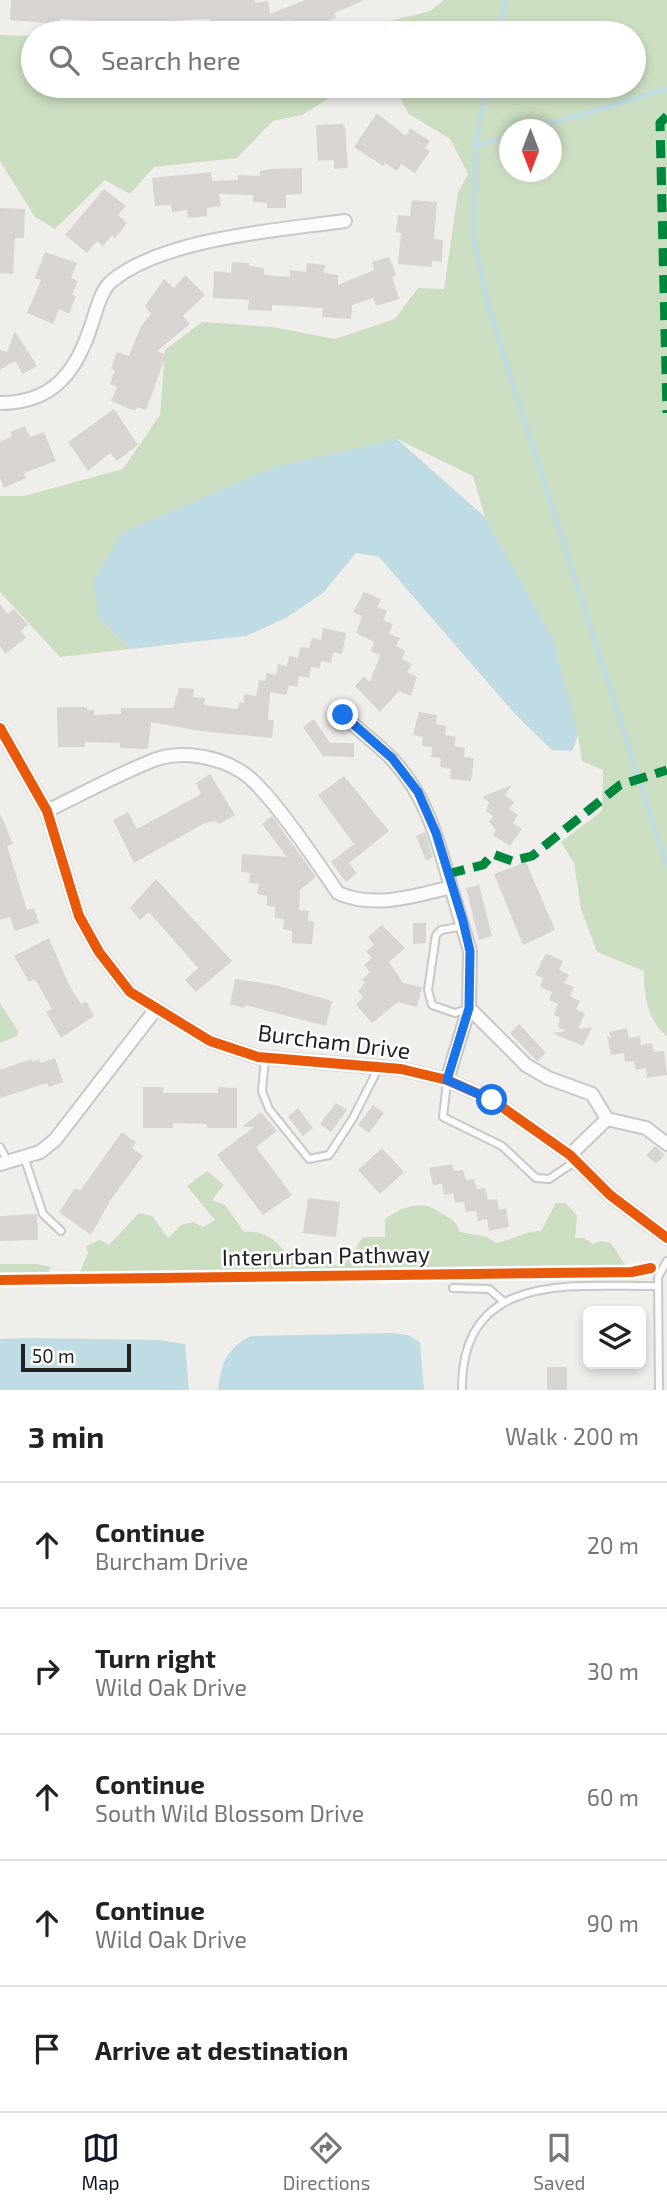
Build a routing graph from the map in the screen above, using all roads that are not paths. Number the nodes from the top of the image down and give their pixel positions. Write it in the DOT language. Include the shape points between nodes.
graph roads {
  1 [pos="345,221"];
  2 [pos="0,403"];
  3 [pos="343,715"];
  4 [pos="0,729"];
  5 [pos="47,811"];
  6 [pos="451,887"];
  7 [pos="464,926"];
  8 [pos="469,1008"];
  9 [pos="156,1009"];
  10 [pos="265,1058"];
  11 [pos="379,1067"];
  12 [pos="447,1080"];
  13 [pos="607,1119"];
  14 [pos="667,1144"];
  15 [pos="0,1147"];
  16 [pos="23,1157"];
  17 [pos="573,1158"];
  18 [pos="4,1163"];
  19 [pos="61,1231"];
  20 [pos="667,1238"];
  21 [pos="667,1261"];
  22 [pos="658,1286"];
  23 [pos="453,1288"];
  24 [pos="504,1302"];
  25 [pos="462,1390"];
  26 [pos="659,1390"];
  1 -- 2 [label="street" via="254,233 174,251 136,266 111,281 87,340 57,386 39,397"];
  3 -- 6 [label="street" via="392,758 418,792 436,833"];
  4 -- 5 [label="street, Burcham Drive"];
  5 -- 6 [label="street" via="156,759 189,755 219,761 244,773 338,893 354,900 380,901"];
  5 -- 9 [label="street, Burcham Drive" via="79,916 130,992"];
  6 -- 7 [label="street"];
  7 -- 8 [label="street" via="470,951"];
  7 -- 8 [label="lane" via="436,935 428,990 432,1005 455,1013"];
  8 -- 12 [label="street"];
  8 -- 13 [label="street" via="526,1065 592,1094"];
  9 -- 10 [label="street, Burcham Drive" via="210,1041"];
  9 -- 16 [label="street" via="55,1140 40,1152"];
  10 -- 11 [label="street, Burcham Drive"];
  10 -- 11 [label="lane" via="262,1091 269,1110 309,1159 330,1155"];
  11 -- 12 [label="street, Burcham Drive"];
  12 -- 17 [label="street, Burcham Drive" via="492,1100"];
  12 -- 17 [label="lane" via="443,1117 502,1146 536,1178 549,1180"];
  13 -- 14 [label="street" via="646,1128"];
  13 -- 17 [label="street"];
  15 -- 18 [label="lane"];
  16 -- 18 [label="street"];
  16 -- 19 [label="lane" via="43,1214"];
  17 -- 20 [label="street, Burcham Drive" via="610,1195"];
  21 -- 22 [label="lane"];
  22 -- 24 [label="lane" via="547,1287"];
  22 -- 26 [label="lane"];
  23 -- 24 [label="lane" via="489,1289"];
  24 -- 25 [label="lane" via="480,1322 466,1355"];
}
